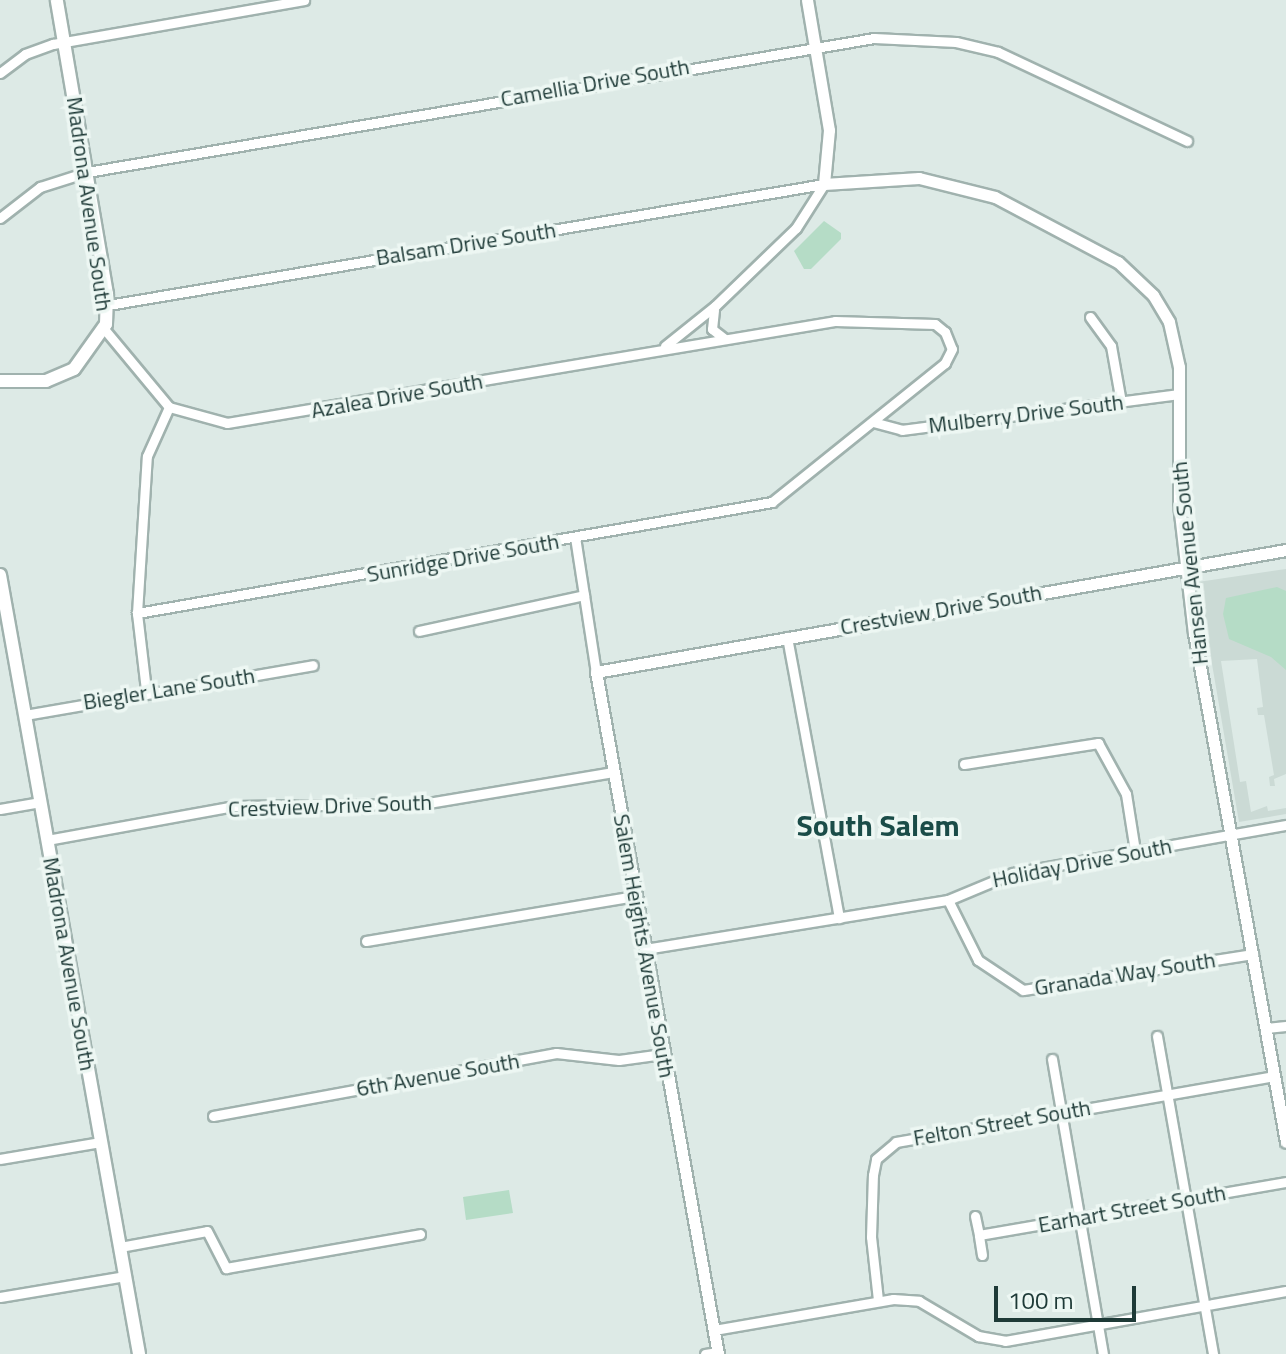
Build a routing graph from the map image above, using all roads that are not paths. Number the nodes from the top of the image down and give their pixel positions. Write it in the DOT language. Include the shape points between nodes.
graph roads {
  1 [pos="57,0"];
  2 [pos="304,0"];
  3 [pos="807,0"];
  4 [pos="64,41"];
  5 [pos="815,45"];
  6 [pos="0,73"];
  7 [pos="1187,141"];
  8 [pos="87,172"];
  9 [pos="824,184"];
  10 [pos="0,218"];
  11 [pos="108,305"];
  12 [pos="715,306"];
  13 [pos="1090,317"];
  14 [pos="105,330"];
  15 [pos="726,339"];
  16 [pos="664,347"];
  17 [pos="952,349"];
  18 [pos="0,381"];
  19 [pos="1179,394"];
  20 [pos="1121,402"];
  21 [pos="169,407"];
  22 [pos="873,422"];
  23 [pos="575,537"];
  24 [pos="1286,550"];
  25 [pos="1187,567"];
  26 [pos="0,575"];
  27 [pos="584,595"];
  28 [pos="137,613"];
  29 [pos="419,631"];
  30 [pos="787,637"];
  31 [pos="313,665"];
  32 [pos="596,672"];
  33 [pos="146,690"];
  34 [pos="25,715"];
  35 [pos="964,764"];
  36 [pos="613,772"];
  37 [pos="40,802"];
  38 [pos="0,809"];
  39 [pos="1286,825"];
  40 [pos="1231,834"];
  41 [pos="47,840"];
  42 [pos="1135,851"];
  43 [pos="636,896"];
  44 [pos="948,900"];
  45 [pos="839,918"];
  46 [pos="366,941"];
  47 [pos="645,949"];
  48 [pos="1253,954"];
  49 [pos="1286,1026"];
  50 [pos="1266,1028"];
  51 [pos="1157,1036"];
  52 [pos="663,1054"];
  53 [pos="1052,1059"];
  54 [pos="1274,1076"];
  55 [pos="1167,1094"];
  56 [pos="1061,1113"];
  57 [pos="213,1116"];
  58 [pos="101,1142"];
  59 [pos="1286,1142"];
  60 [pos="0,1159"];
  61 [pos="1286,1182"];
  62 [pos="1186,1200"];
  63 [pos="975,1216"];
  64 [pos="1081,1218"];
  65 [pos="420,1234"];
  66 [pos="979,1235"];
  67 [pos="120,1247"];
  68 [pos="982,1255"];
  69 [pos="125,1276"];
  70 [pos="1286,1291"];
  71 [pos="0,1297"];
  72 [pos="878,1300"];
  73 [pos="1204,1305"];
  74 [pos="1098,1324"];
  75 [pos="714,1330"];
  76 [pos="718,1353"];
  77 [pos="139,1354"];
  78 [pos="705,1354"];
  79 [pos="1103,1354"];
  80 [pos="1213,1354"];
  1 -- 4 [label="main road, Madrona Avenue South"];
  2 -- 4 [label="street"];
  3 -- 5 [label="street"];
  4 -- 6 [label="street" via="33,49"];
  4 -- 8 [label="main road, Madrona Avenue South"];
  5 -- 7 [label="street, Camellia Drive South" via="911,37 998,52"];
  5 -- 8 [label="street, Camellia Drive South"];
  5 -- 9 [label="street" via="829,130"];
  8 -- 10 [label="street, Camellia Drive South" via="51,181"];
  8 -- 11 [label="main road, Madrona Avenue South"];
  9 -- 11 [label="street, Balsam Drive South"];
  9 -- 12 [label="street" via="796,228"];
  9 -- 19 [label="street, Hansen Avenue South" via="887,177 955,185 995,197 1118,262 1153,295 1169,322"];
  11 -- 14 [label="main road, Madrona Avenue South"];
  12 -- 15 [label="street" via="712,329"];
  12 -- 16 [label="street"];
  13 -- 20 [label="street" via="1111,346"];
  14 -- 18 [label="main road, Madrona Avenue South" via="83,362 68,372 46,381"];
  14 -- 21 [label="street"];
  15 -- 16 [label="street, Azalea Drive South"];
  15 -- 17 [label="street, Azalea Drive South" via="877,319 935,324"];
  16 -- 21 [label="street, Azalea Drive South" via="248,422 212,422"];
  17 -- 22 [label="street, Sunridge Drive South" via="945,363"];
  19 -- 20 [label="street, Mulberry Drive South"];
  19 -- 25 [label="street, Hansen Avenue South" via="1179,504"];
  20 -- 22 [label="street, Mulberry Drive South" via="902,430"];
  21 -- 28 [label="street" via="147,456"];
  22 -- 23 [label="street, Sunridge Drive South" via="764,504"];
  23 -- 27 [label="street, Salem Heights Avenue South"];
  23 -- 28 [label="street, Sunridge Drive South"];
  24 -- 25 [label="street, Crestview Drive South"];
  25 -- 30 [label="street, Crestview Drive South"];
  25 -- 40 [label="street, Hansen Avenue South"];
  26 -- 34 [label="main road, Madrona Avenue South"];
  27 -- 29 [label="street"];
  27 -- 32 [label="street, Salem Heights Avenue South"];
  28 -- 33 [label="street"];
  30 -- 32 [label="street, Crestview Drive South"];
  30 -- 45 [label="street"];
  31 -- 33 [label="street, Biegler Lane South"];
  32 -- 36 [label="street, Salem Heights Avenue South"];
  33 -- 34 [label="street, Biegler Lane South"];
  34 -- 37 [label="main road, Madrona Avenue South"];
  35 -- 42 [label="street" via="1098,743 1126,794"];
  36 -- 41 [label="street, Crestview Drive South" via="422,804 235,806"];
  36 -- 43 [label="street, Salem Heights Avenue South"];
  37 -- 38 [label="street"];
  37 -- 41 [label="main road, Madrona Avenue South"];
  39 -- 40 [label="street, Holiday Drive South"];
  40 -- 42 [label="street, Holiday Drive South"];
  40 -- 48 [label="street, Hansen Avenue South"];
  41 -- 58 [label="main road, Madrona Avenue South"];
  42 -- 44 [label="street, Holiday Drive South" via="1013,873"];
  43 -- 46 [label="street"];
  43 -- 47 [label="street, Salem Heights Avenue South"];
  44 -- 45 [label="street, Holiday Drive South"];
  44 -- 48 [label="street, Granada Way South" via="978,960 1023,990"];
  45 -- 47 [label="street, Holiday Drive South"];
  47 -- 52 [label="street, Salem Heights Avenue South"];
  48 -- 50 [label="street, Hansen Avenue South"];
  49 -- 50 [label="street"];
  50 -- 54 [label="street, Hansen Avenue South"];
  51 -- 55 [label="street"];
  52 -- 57 [label="street, 6th Avenue South" via="619,1060 556,1053"];
  52 -- 75 [label="street, Salem Heights Avenue South"];
  53 -- 56 [label="street"];
  54 -- 55 [label="street, Felton Street South"];
  54 -- 59 [label="street, Hansen Avenue South"];
  55 -- 56 [label="street, Felton Street South"];
  55 -- 62 [label="street"];
  56 -- 64 [label="street"];
  56 -- 72 [label="street, Felton Street South" via="896,1142 885,1149 876,1159 871,1196"];
  58 -- 60 [label="street"];
  58 -- 67 [label="main road, Madrona Avenue South"];
  61 -- 62 [label="street, Earhart Street South"];
  62 -- 64 [label="street, Earhart Street South"];
  62 -- 73 [label="street"];
  63 -- 66 [label="street"];
  64 -- 66 [label="street, Earhart Street South"];
  64 -- 74 [label="street"];
  65 -- 67 [label="street" via="226,1268 207,1231"];
  66 -- 68 [label="street"];
  67 -- 69 [label="main road, Madrona Avenue South"];
  69 -- 71 [label="street"];
  69 -- 77 [label="main road, Madrona Avenue South"];
  70 -- 73 [label="street"];
  72 -- 74 [label="street" via="919,1301 995,1341"];
  72 -- 75 [label="street"];
  73 -- 74 [label="street"];
  73 -- 80 [label="street"];
  74 -- 79 [label="street"];
  75 -- 76 [label="street, Salem Heights Avenue South"];
  76 -- 78 [label="street"];
}
